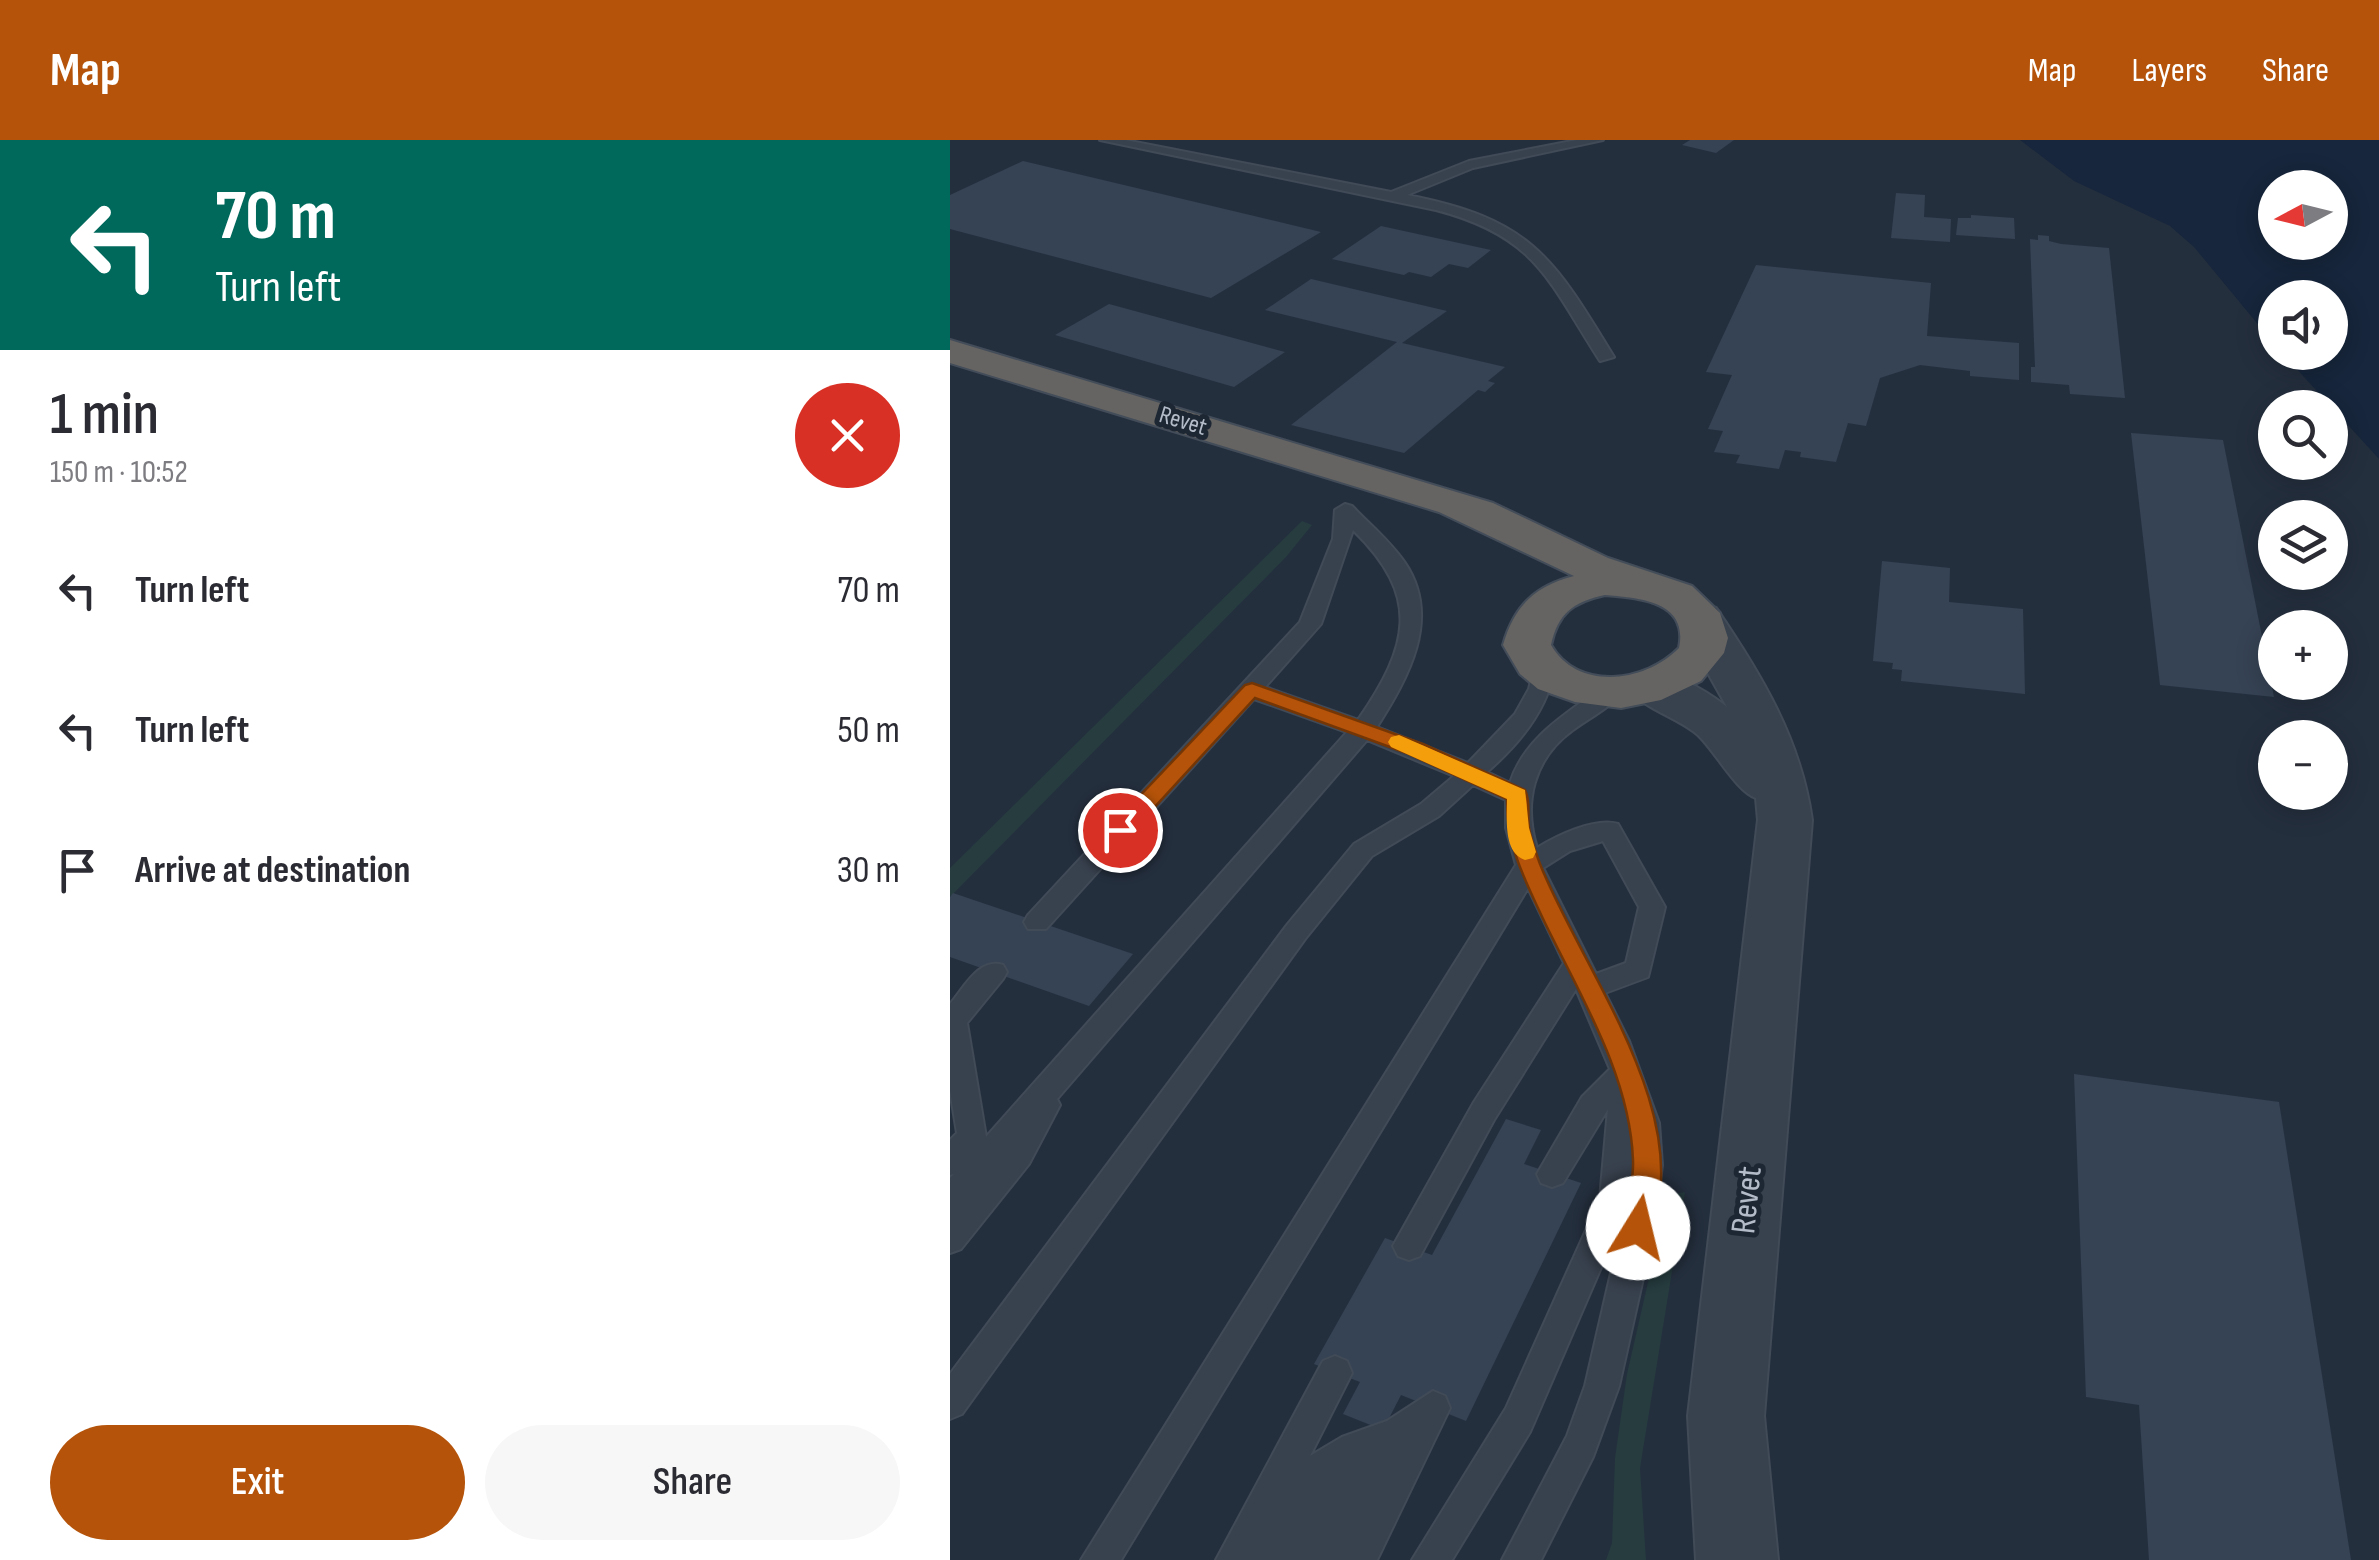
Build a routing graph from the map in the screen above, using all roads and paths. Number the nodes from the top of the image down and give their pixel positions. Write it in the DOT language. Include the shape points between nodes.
graph roads {
  1 [pos="1106,140"];
  2 [pos="1596,140"];
  3 [pos="1391,197"];
  4 [pos="950,352"];
  5 [pos="1606,357"];
  6 [pos="1297,455"];
  7 [pos="1414,493"];
  8 [pos="1344,510"];
  9 [pos="1640,584"];
  10 [pos="1700,618"];
  11 [pos="1532,619"];
  12 [pos="1543,669"];
  13 [pos="1631,689"];
  14 [pos="1252,690"];
  15 [pos="1364,728"];
  16 [pos="1472,776"];
  17 [pos="1518,796"];
  18 [pos="1784,841"];
  19 [pos="1529,866"];
  20 [pos="1036,922"];
  21 [pos="993,972"];
  22 [pos="1584,975"];
  23 [pos="950,1024"];
  24 [pos="1066,1066"];
  25 [pos="1626,1072"];
  26 [pos="950,1102"];
  27 [pos="972,1136"];
  28 [pos="950,1162"];
  29 [pos="1552,1174"];
  30 [pos="950,1200"];
  31 [pos="950,1239"];
  32 [pos="1409,1246"];
  33 [pos="1336,1373"];
  34 [pos="950,1402"];
  35 [pos="1396,1436"];
  36 [pos="1354,1449"];
  37 [pos="1100,1560"];
  38 [pos="1234,1560"];
  39 [pos="1272,1560"];
  40 [pos="1298,1560"];
  41 [pos="1332,1560"];
  42 [pos="1357,1560"];
  43 [pos="1431,1560"];
  44 [pos="1521,1560"];
  45 [pos="1738,1560"];
  1 -- 3 [label="lane"];
  2 -- 3 [label="lane" via="1469,165"];
  3 -- 5 [label="lane" via="1468,216 1520,238"];
  4 -- 6 [label="highway, Revet"];
  6 -- 7 [label="highway, Revet"];
  6 -- 8 [label="highway" via="1333,488"];
  7 -- 9 [label="highway, Revet" via="1496,518 1580,564"];
  7 -- 11 [label="highway, Revet" via="1495,544 1519,572"];
  8 -- 14 [label="lane" via="1344,539 1310,624"];
  8 -- 15 [label="lane" via="1401,572 1411,612 1399,676"];
  9 -- 10 [label="highway" via="1666,590"];
  9 -- 11 [label="highway" via="1576,588"];
  10 -- 13 [label="highway" via="1705,638 1699,656 1678,676"];
  10 -- 18 [label="street, Revet" via="1771,739 1782,780"];
  11 -- 12 [label="highway" via="1528,645"];
  12 -- 13 [label="highway" via="1561,681"];
  12 -- 16 [label="lane" via="1524,718"];
  13 -- 17 [label="lane" via="1559,729 1527,766"];
  13 -- 18 [label="street, Revet" via="1675,695 1714,718 1771,792"];
  14 -- 15 [label="lane"];
  14 -- 20 [label="lane"];
  15 -- 16 [label="lane"];
  15 -- 24 [label="lane"];
  16 -- 17 [label="lane"];
  16 -- 34 [label="lane" via="1352,863"];
  17 -- 19 [label="lane"];
  18 -- 45 [label="street, Revet" via="1726,1416"];
  19 -- 22 [label="lane"];
  19 -- 22 [label="lane" via="1562,845 1609,830 1652,907 1638,970"];
  19 -- 37 [label="lane"];
  21 -- 23 [label="lane"];
  22 -- 25 [label="lane"];
  22 -- 32 [label="lane" via="1484,1111"];
  23 -- 26 [label="lane"];
  23 -- 27 [label="lane"];
  24 -- 27 [label="lane"];
  24 -- 30 [label="lane"];
  24 -- 31 [label="lane" via="1018,1155"];
  25 -- 29 [label="lane" via="1592,1106"];
  25 -- 43 [label="lane" via="1615,1200 1518,1420"];
  25 -- 44 [label="lane" via="1644,1122 1648,1165 1638,1228 1602,1386"];
  27 -- 28 [label="lane"];
  33 -- 38 [label="lane"];
  35 -- 36 [label="lane"];
  35 -- 41 [label="lane"];
  35 -- 42 [label="lane" via="1433,1408"];
  36 -- 39 [label="lane" via="1321,1469"];
  36 -- 40 [label="lane"];
}
